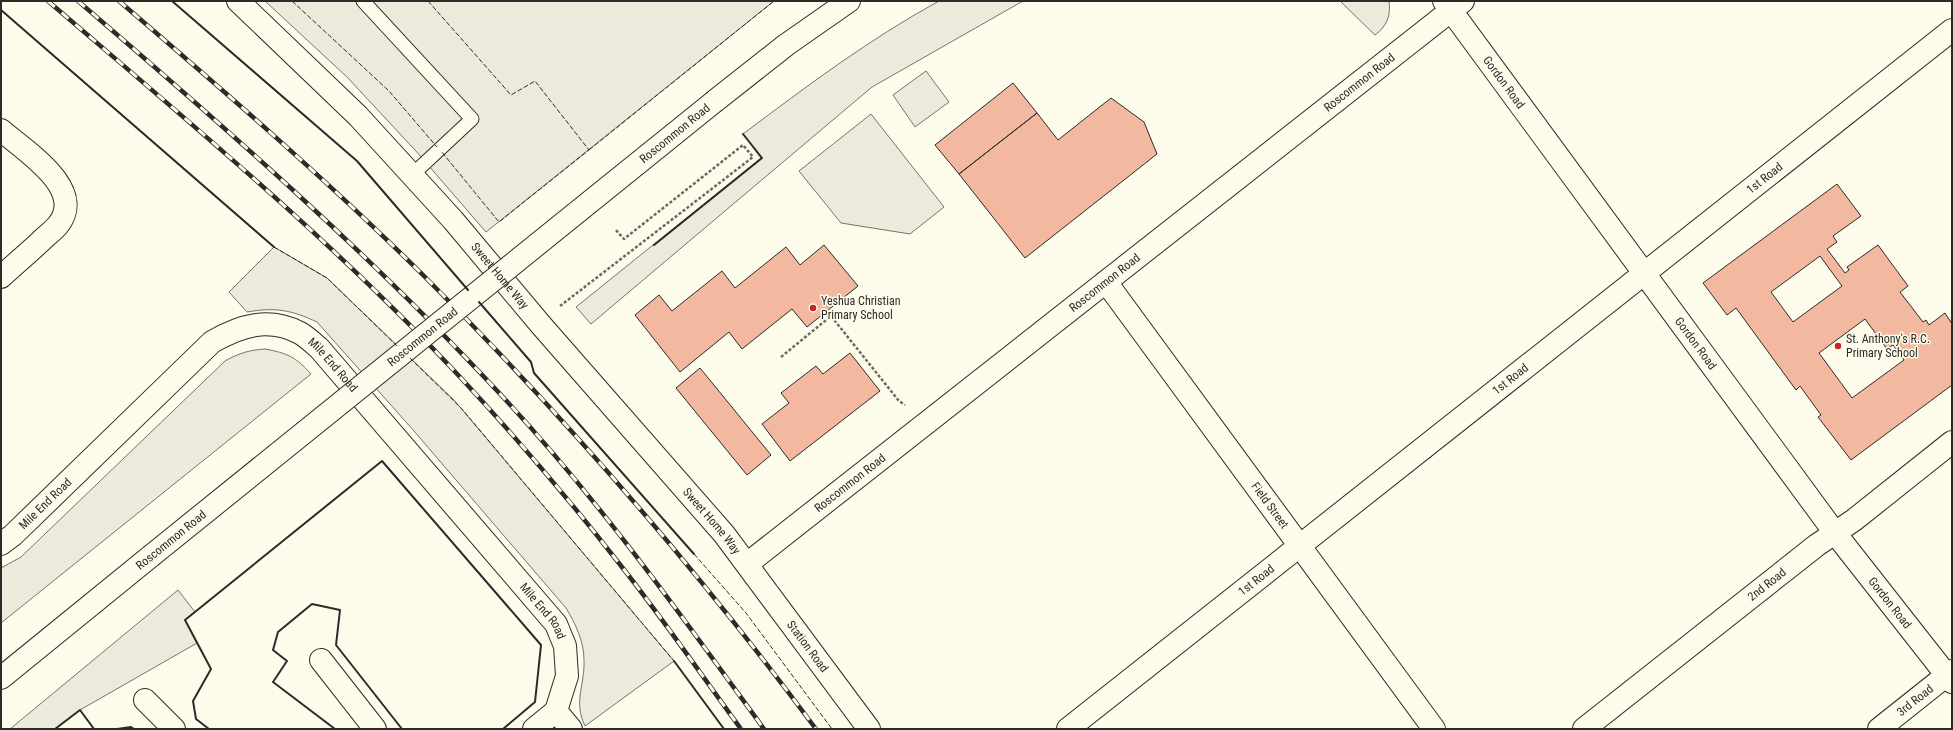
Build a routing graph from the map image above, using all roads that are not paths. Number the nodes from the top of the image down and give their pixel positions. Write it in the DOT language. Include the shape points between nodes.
graph roads {
  1 [pos="238,1"];
  2 [pos="363,1"];
  3 [pos="849,1"];
  4 [pos="1452,4"];
  5 [pos="1952,30"];
  6 [pos="1,130"];
  7 [pos="412,175"];
  8 [pos="1644,273"];
  9 [pos="1,277"];
  10 [pos="1106,282"];
  11 [pos="1952,442"];
  12 [pos="1835,533"];
  13 [pos="1,544"];
  14 [pos="1300,546"];
  15 [pos="747,564"];
  16 [pos="321,660"];
  17 [pos="1950,676"];
  18 [pos="1,678"];
  19 [pos="145,700"];
  20 [pos="556,711"];
  21 [pos="174,729"];
  22 [pos="375,729"];
  23 [pos="534,729"];
  24 [pos="571,729"];
  25 [pos="869,729"];
  26 [pos="1068,729"];
  27 [pos="1434,729"];
  28 [pos="1584,729"];
  29 [pos="1879,729"];
  1 -- 7 [label="street, Sweet Home Way" via="358,116"];
  2 -- 7 [label="lane" via="472,119"];
  3 -- 18 [label="street, Roscommon Road, bridge" via="786,45 715,101"];
  4 -- 8 [label="street, Gordon Road"];
  4 -- 10 [label="street, Roscommon Road"];
  5 -- 8 [label="street, 1st Road"];
  6 -- 9 [label="street" via="54,176 66,200 65,213 58,225"];
  7 -- 15 [label="street, Sweet Home Way" via="684,487"];
  8 -- 12 [label="street, Gordon Road"];
  8 -- 14 [label="street, 1st Road"];
  10 -- 14 [label="street, Field Street"];
  10 -- 15 [label="street, Roscommon Road"];
  11 -- 12 [label="street, 2nd Road"];
  12 -- 17 [label="street, Gordon Road"];
  12 -- 28 [label="street, 2nd Road"];
  13 -- 20 [label="street, Mile End Road" via="212,342 232,330 250,326 280,326 300,333 320,348 556,624 564,646 567,676"];
  14 -- 26 [label="street, 1st Road"];
  14 -- 27 [label="street, Field Street"];
  15 -- 25 [label="street, Station Road"];
  16 -- 22 [label="street"];
  17 -- 29 [label="street, 3rd Road"];
  19 -- 21 [label="street"];
  20 -- 23 [label="street"];
  20 -- 24 [label="street"];
}
